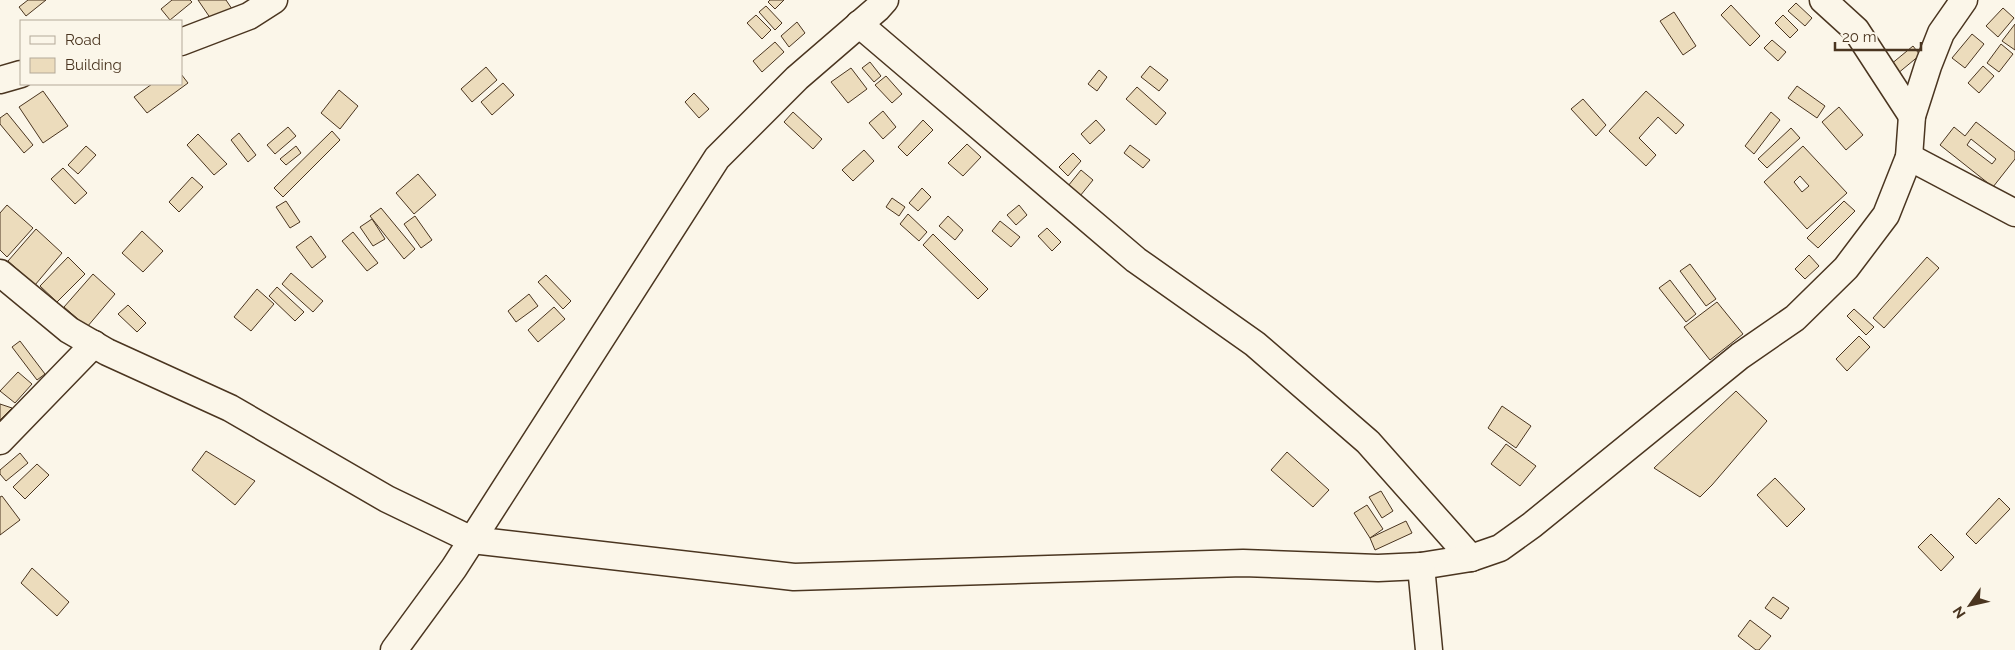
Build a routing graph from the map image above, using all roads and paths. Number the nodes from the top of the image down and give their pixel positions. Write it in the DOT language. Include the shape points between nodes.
graph roads {
  1 [pos="274,0"];
  2 [pos="885,0"];
  3 [pos="1823,0"];
  4 [pos="1964,0"];
  5 [pos="859,24"];
  6 [pos="182,42"];
  7 [pos="20,74"];
  8 [pos="0,80"];
  9 [pos="1912,116"];
  10 [pos="1910,157"];
  11 [pos="2015,213"];
  12 [pos="0,273"];
  13 [pos="94,344"];
  14 [pos="0,440"];
  15 [pos="472,540"];
  16 [pos="1471,558"];
  17 [pos="1421,566"];
  18 [pos="394,650"];
  19 [pos="1429,650"];
  1 -- 6 [label="street" via="250,16"];
  2 -- 5 [label="street"];
  3 -- 9 [label="street" via="1856,30"];
  4 -- 9 [label="street" via="1941,33"];
  5 -- 15 [label="street" via="797,78 717,158"];
  5 -- 16 [label="street" via="1136,260 1255,344 1360,435"];
  7 -- 8 [label="street"];
  9 -- 10 [label="street"];
  10 -- 11 [label="street"];
  10 -- 16 [label="street" via="1886,215 1846,268 1795,318 1740,356 1532,525 1500,548"];
  12 -- 13 [label="street" via="69,330"];
  13 -- 14 [label="street"];
  13 -- 15 [label="street" via="230,408 387,499"];
  15 -- 17 [label="street" via="794,577 1243,563 1378,568"];
  15 -- 18 [label="street"];
  16 -- 17 [label="street"];
  17 -- 19 [label="street"];
}
